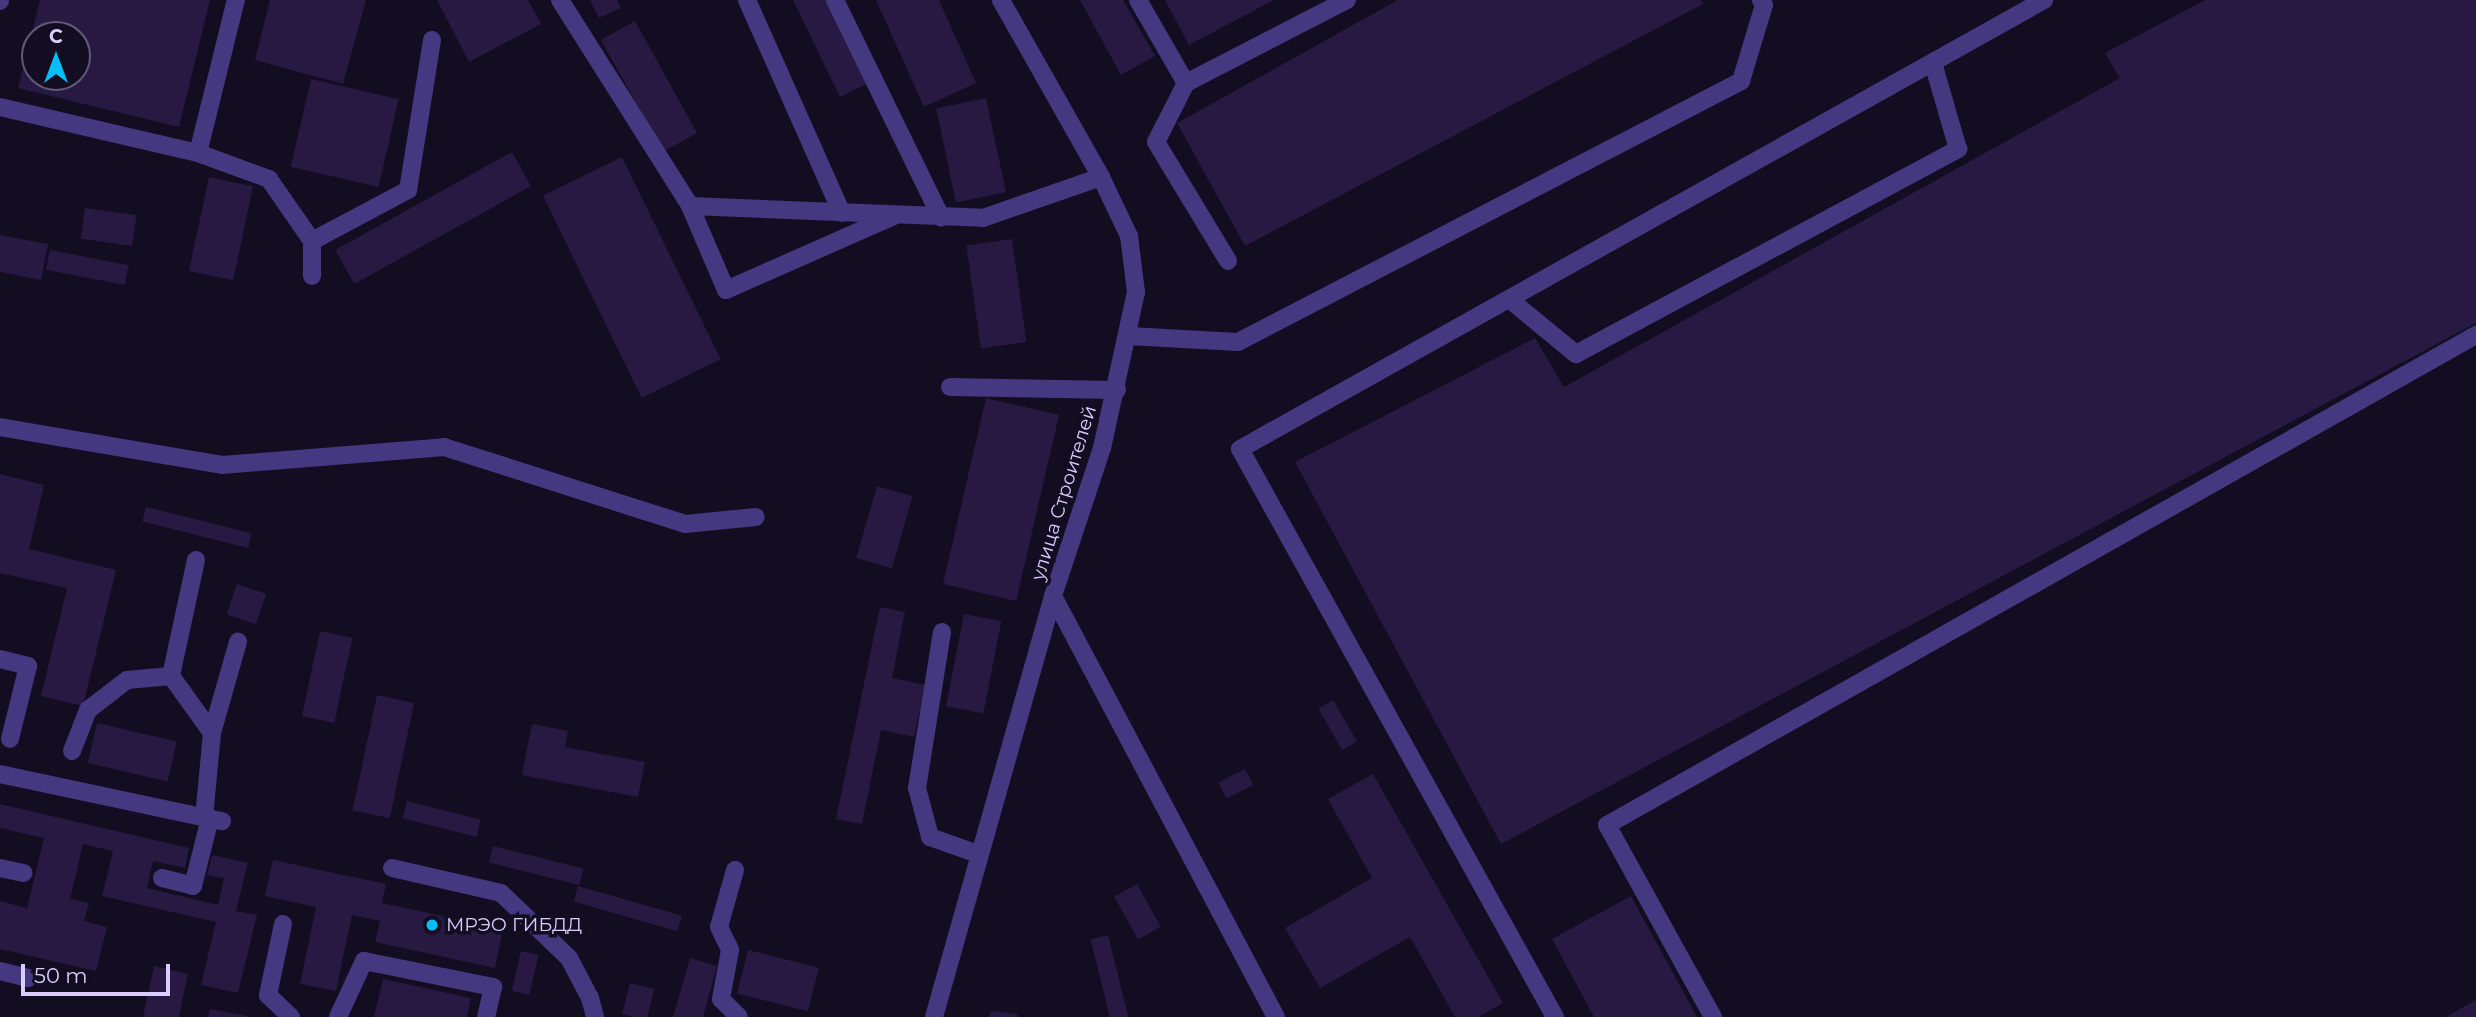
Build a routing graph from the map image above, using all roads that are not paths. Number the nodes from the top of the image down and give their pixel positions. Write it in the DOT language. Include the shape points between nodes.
graph roads {
  1 [pos="236,0"];
  2 [pos="560,0"];
  3 [pos="747,0"];
  4 [pos="835,0"];
  5 [pos="1001,0"];
  6 [pos="1138,0"];
  7 [pos="1347,0"];
  8 [pos="1761,0"];
  9 [pos="2044,0"];
  10 [pos="432,40"];
  11 [pos="1933,62"];
  12 [pos="1186,83"];
  13 [pos="0,107"];
  14 [pos="198,153"];
  15 [pos="1101,177"];
  16 [pos="690,206"];
  17 [pos="842,213"];
  18 [pos="897,215"];
  19 [pos="941,216"];
  20 [pos="312,241"];
  21 [pos="1228,261"];
  22 [pos="312,275"];
  23 [pos="1508,299"];
  24 [pos="1129,335"];
  25 [pos="2476,335"];
  26 [pos="950,387"];
  27 [pos="1117,390"];
  28 [pos="0,427"];
  29 [pos="756,517"];
  30 [pos="196,560"];
  31 [pos="1054,596"];
  32 [pos="942,632"];
  33 [pos="238,642"];
  34 [pos="0,659"];
  35 [pos="171,676"];
  36 [pos="212,733"];
  37 [pos="10,739"];
  38 [pos="72,751"];
  39 [pos="0,775"];
  40 [pos="212,819"];
  41 [pos="978,854"];
  42 [pos="0,868"];
  43 [pos="392,868"];
  44 [pos="735,870"];
  45 [pos="23,873"];
  46 [pos="162,878"];
  47 [pos="283,924"];
  48 [pos="0,971"];
  49 [pos="28,978"];
  50 [pos="291,1017"];
  51 [pos="338,1017"];
  52 [pos="485,1017"];
  53 [pos="595,1017"];
  54 [pos="739,1017"];
  55 [pos="934,1017"];
  56 [pos="1276,1017"];
  57 [pos="1555,1017"];
  58 [pos="1713,1017"];
  1 -- 14 [label="street"];
  2 -- 16 [label="street"];
  3 -- 17 [label="street"];
  4 -- 19 [label="street"];
  5 -- 15 [label="street, улица Строителей"];
  6 -- 12 [label="street"];
  7 -- 12 [label="street"];
  8 -- 24 [label="street" via="1764,5 1741,81 1238,342"];
  9 -- 11 [label="street"];
  10 -- 20 [label="street" via="408,190"];
  11 -- 23 [label="street"];
  11 -- 23 [label="street" via="1958,149 1576,354"];
  12 -- 21 [label="street" via="1156,142"];
  13 -- 14 [label="street"];
  14 -- 20 [label="street" via="270,179"];
  15 -- 19 [label="street" via="983,219"];
  15 -- 24 [label="street, улица Строителей" via="1129,236 1136,292"];
  16 -- 17 [label="street"];
  16 -- 18 [label="street" via="726,290"];
  17 -- 18 [label="street"];
  18 -- 19 [label="street"];
  20 -- 22 [label="street"];
  23 -- 57 [label="street" via="1240,449"];
  24 -- 27 [label="street, улица Строителей"];
  25 -- 58 [label="street" via="1607,825"];
  26 -- 27 [label="street"];
  27 -- 31 [label="street, улица Строителей"];
  28 -- 29 [label="street" via="222,465 443,447 685,524"];
  30 -- 35 [label="street"];
  31 -- 41 [label="street, улица Строителей"];
  31 -- 56 [label="street"];
  32 -- 41 [label="street" via="918,788 930,837"];
  33 -- 36 [label="street"];
  34 -- 37 [label="street" via="28,666"];
  35 -- 36 [label="street"];
  35 -- 38 [label="street" via="127,680 88,710"];
  36 -- 40 [label="street"];
  39 -- 40 [label="street"];
  40 -- 46 [label="street" via="193,886"];
  41 -- 55 [label="street, улица Строителей"];
  42 -- 45 [label="street"];
  43 -- 53 [label="street" via="501,893 569,958"];
  44 -- 54 [label="street" via="719,927 730,950 721,999"];
  47 -- 50 [label="street" via="268,995"];
  48 -- 49 [label="street"];
  51 -- 52 [label="street" via="364,961 492,987"];
}
